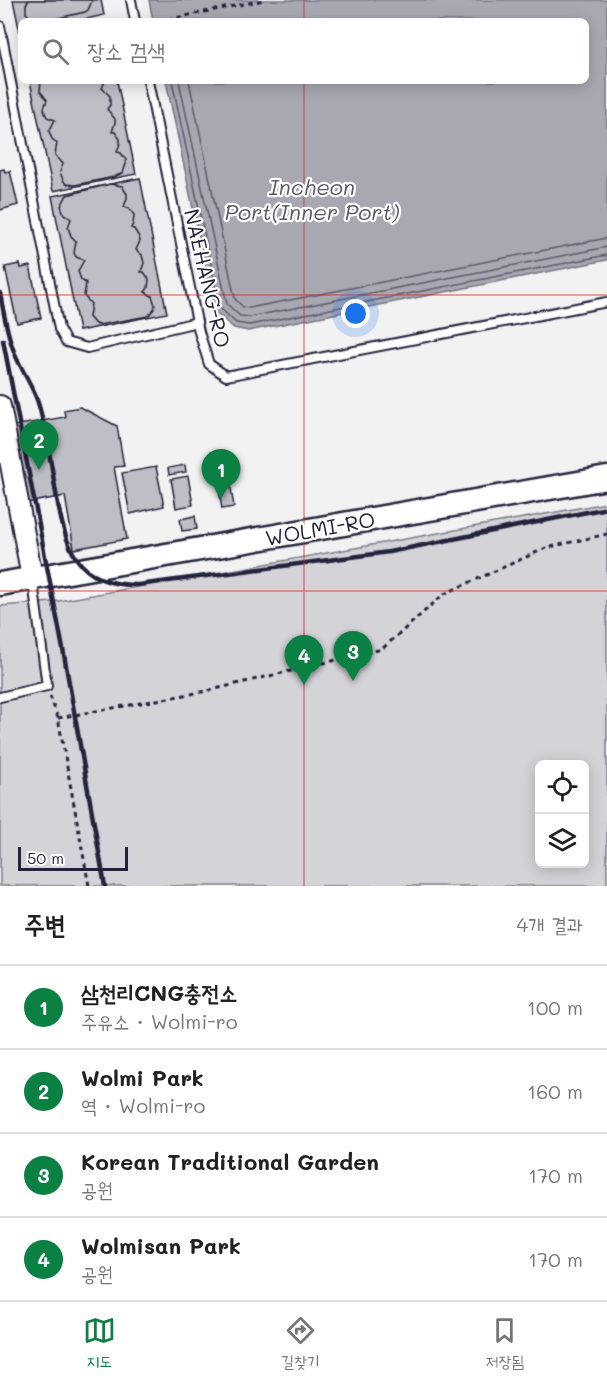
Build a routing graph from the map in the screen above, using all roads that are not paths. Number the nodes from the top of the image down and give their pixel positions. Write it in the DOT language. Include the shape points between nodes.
graph roads {
  1 [pos="131,0"];
  2 [pos="134,18"];
  3 [pos="0,26"];
  4 [pos="149,84"];
  5 [pos="607,302"];
  6 [pos="197,322"];
  7 [pos="0,406"];
  8 [pos="607,478"];
  9 [pos="32,577"];
  10 [pos="0,584"];
  11 [pos="0,697"];
  1 -- 2 [label="lane"];
  3 -- 6 [label="lane" via="59,329 66,342 87,348"];
  4 -- 6 [label="lane, NAEHANG-RO"];
  5 -- 6 [label="lane, NAEHANG-RO" via="226,376 209,364"];
  7 -- 9 [label="street"];
  8 -- 9 [label="main road, WOLMI-RO"];
  9 -- 10 [label="main road, WOLMI-RO"];
  9 -- 11 [label="lane" via="47,686"];
}
